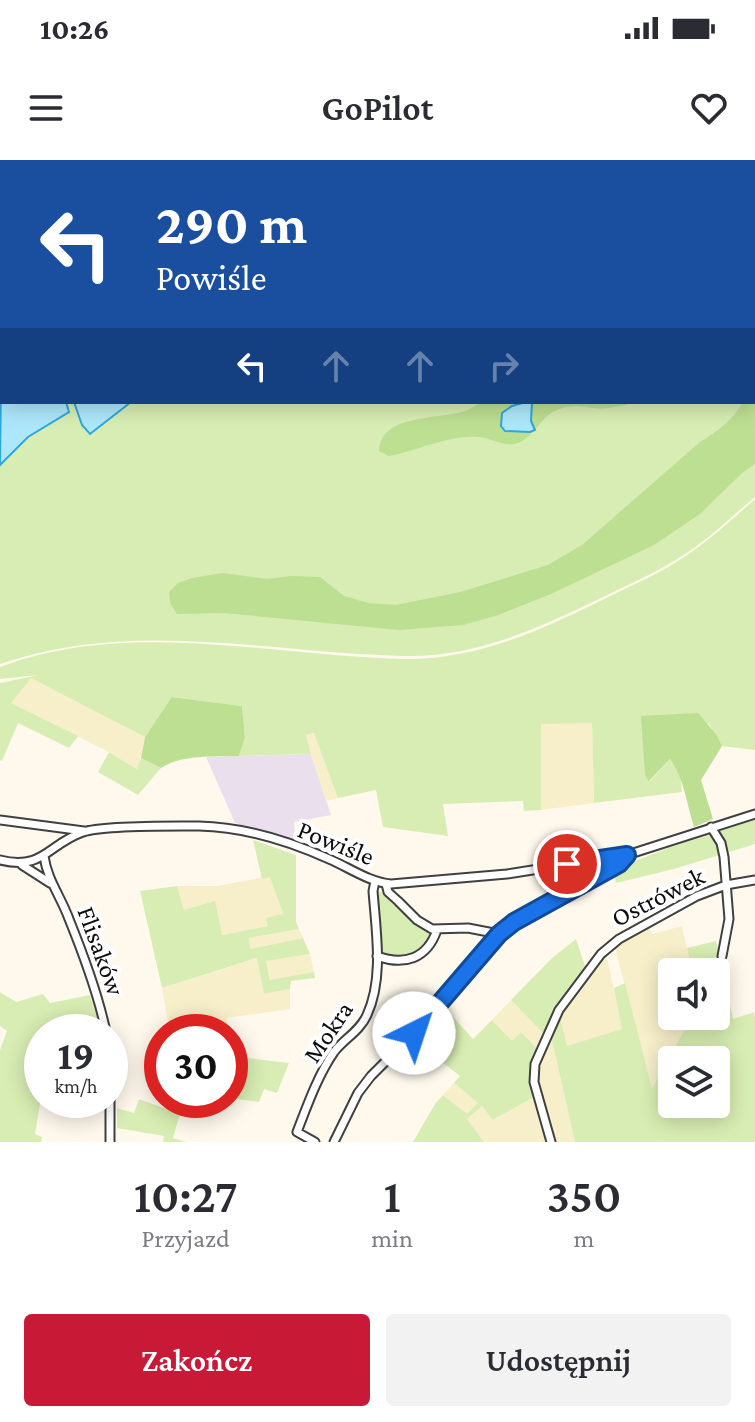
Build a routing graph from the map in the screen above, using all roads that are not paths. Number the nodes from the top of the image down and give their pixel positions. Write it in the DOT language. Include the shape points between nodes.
graph roads {
  1 [pos="755,814"];
  2 [pos="0,820"];
  3 [pos="711,827"];
  4 [pos="84,831"];
  5 [pos="627,855"];
  6 [pos="44,856"];
  7 [pos="0,860"];
  8 [pos="22,865"];
  9 [pos="755,880"];
  10 [pos="375,881"];
  11 [pos="386,884"];
  12 [pos="53,885"];
  13 [pos="726,885"];
  14 [pos="437,930"];
  15 [pos="499,934"];
  16 [pos="377,956"];
  17 [pos="722,956"];
  18 [pos="101,1014"];
  19 [pos="110,1118"];
  20 [pos="297,1132"];
  21 [pos="110,1142"];
  22 [pos="293,1142"];
  23 [pos="315,1142"];
  24 [pos="334,1142"];
  25 [pos="551,1142"];
  1 -- 3 [label="street, Powiśle"];
  2 -- 4 [label="street, Powiśle"];
  3 -- 5 [label="street, Powiśle"];
  3 -- 13 [label="street" via="723,851"];
  4 -- 6 [label="street"];
  4 -- 10 [label="street, Powiśle" via="220,828 311,852"];
  5 -- 11 [label="street, Powiśle" via="480,877"];
  5 -- 15 [label="street, Ostrówek"];
  6 -- 8 [label="street"];
  6 -- 12 [label="street, Flisaków"];
  7 -- 8 [label="street"];
  8 -- 12 [label="street, Flisaków"];
  9 -- 13 [label="street, Ostrówek"];
  10 -- 11 [label="street, Powiśle"];
  10 -- 16 [label="street, Mokra"];
  11 -- 14 [label="street" via="417,920"];
  12 -- 18 [label="street, Flisaków"];
  13 -- 17 [label="street" via="728,931"];
  13 -- 25 [label="street, Ostrówek" via="608,946 559,1010 533,1073"];
  14 -- 15 [label="street"];
  14 -- 16 [label="street" via="416,958"];
  15 -- 24 [label="street, Ostrówek" via="371,1076"];
  16 -- 20 [label="street, Mokra" via="368,1013 332,1055"];
  19 -- 21 [label="street"];
  20 -- 22 [label="street, Mokra"];
  20 -- 23 [label="street"];
}
